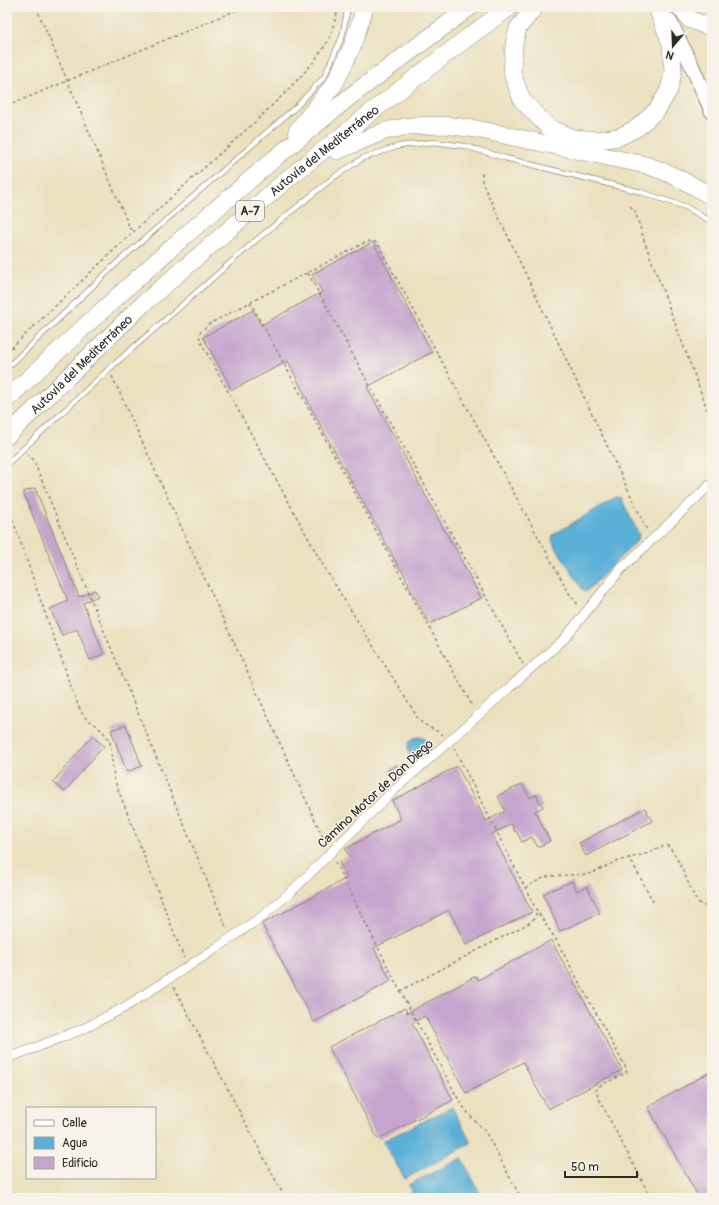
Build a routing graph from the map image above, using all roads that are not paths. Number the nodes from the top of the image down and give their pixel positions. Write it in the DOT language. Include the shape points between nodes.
graph roads {
  1 [pos="348,7"];
  2 [pos="365,7"];
  3 [pos="470,7"];
  4 [pos="510,7"];
  5 [pos="524,7"];
  6 [pos="534,7"];
  7 [pos="657,7"];
  8 [pos="662,7"];
  9 [pos="673,7"];
  10 [pos="680,7"];
  11 [pos="712,28"];
  12 [pos="712,94"];
  13 [pos="712,112"];
  14 [pos="337,152"];
  15 [pos="274,159"];
  16 [pos="712,197"];
  17 [pos="712,222"];
  18 [pos="7,368"];
  19 [pos="76,370"];
  20 [pos="7,399"];
  21 [pos="7,436"];
  22 [pos="7,464"];
  23 [pos="712,483"];
  24 [pos="7,1058"];
  1 -- 18 [label="lane" via="342,37 324,77 297,106 118,262"];
  2 -- 15 [label="highway" via="352,47 335,83"];
  3 -- 15 [label="highway, Autovía del Mediterráneo / A-7" via="352,95"];
  4 -- 19 [label="highway, Autovía del Mediterráneo / A-7" via="285,181 143,304"];
  5 -- 14 [label="highway"];
  6 -- 7 [label="highway" via="518,28 514,44 512,73 522,100 548,127 573,138 598,140 619,137 637,128 657,110 669,90 673,72 671,44"];
  8 -- 13 [label="main road"];
  9 -- 12 [label="main road"];
  10 -- 11 [label="highway" via="689,19"];
  14 -- 16 [label="highway" via="386,131 409,126 445,125 476,129 646,165 690,182"];
  14 -- 19 [label="highway" via="279,197 110,344"];
  15 -- 20 [label="highway, Autovía del Mediterráneo / A-7" via="160,258"];
  17 -- 22 [label="lane" via="686,206 641,192 465,146 433,142 400,146 363,158 334,177 255,241 109,369"];
  19 -- 21 [label="highway, Autovía del Mediterráneo / A-7"];
  23 -- 24 [label="street, Camino Motor de Don Diego" via="621,570 564,639 391,793 293,890 264,915 125,1007 85,1028"];
}
